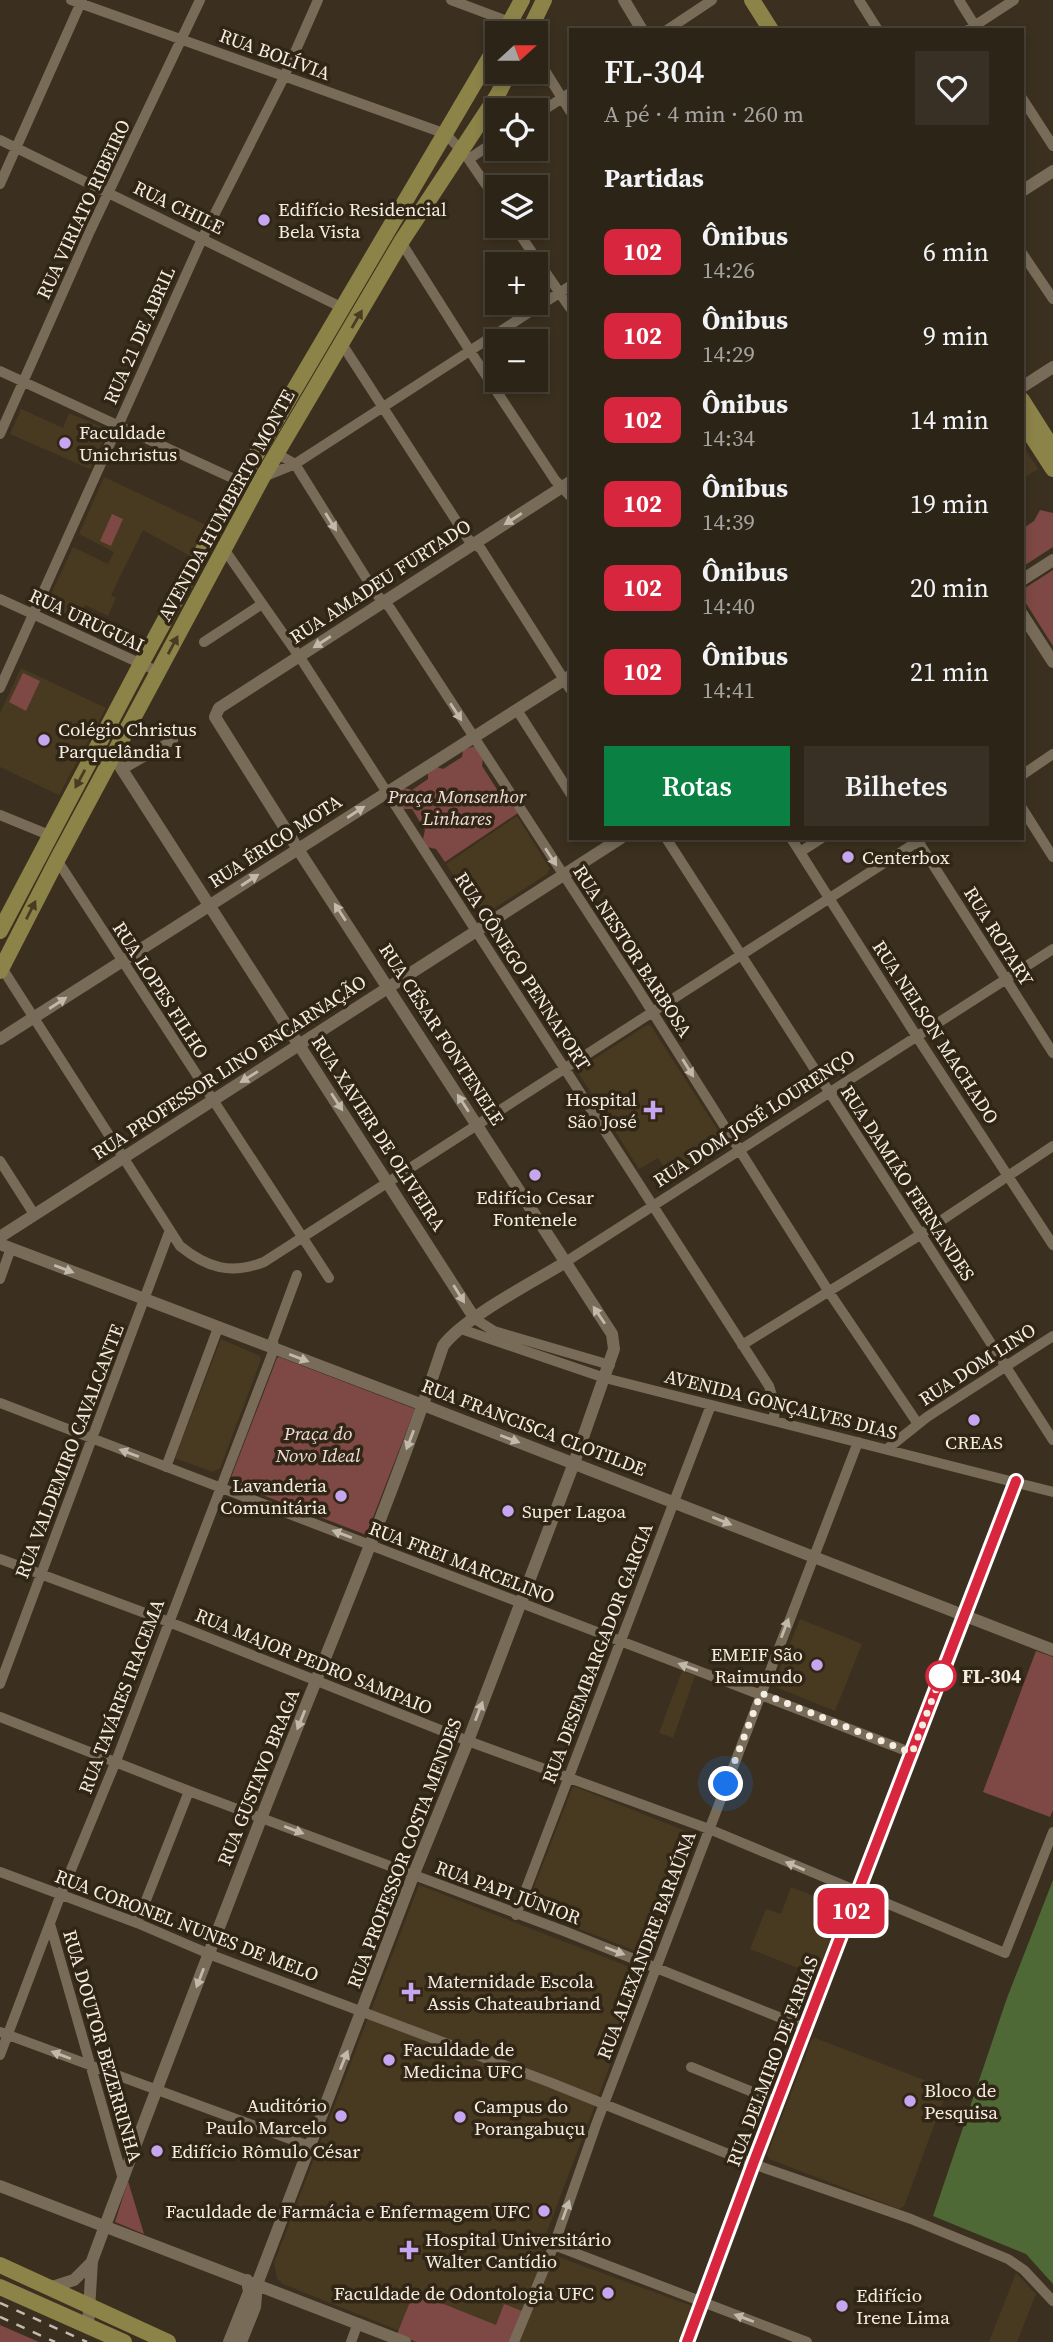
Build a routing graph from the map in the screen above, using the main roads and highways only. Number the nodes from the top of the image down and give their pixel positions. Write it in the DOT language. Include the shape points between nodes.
graph roads {
  1 [pos="522,0"];
  2 [pos="544,0"];
  3 [pos="752,0"];
  4 [pos="764,0"];
  5 [pos="511,21"];
  6 [pos="534,21"];
  7 [pos="770,28"];
  8 [pos="782,28"];
  9 [pos="485,66"];
  10 [pos="503,84"];
  11 [pos="1024,403"];
  12 [pos="1024,424"];
  13 [pos="1053,449"];
  14 [pos="1053,469"];
  15 [pos="0,931"];
  16 [pos="1,970"];
  17 [pos="0,2265"];
  18 [pos="0,2287"];
  19 [pos="124,2342"];
  20 [pos="168,2342"];
  1 -- 5 [label="main road"];
  2 -- 6 [label="main road"];
  3 -- 7 [label="main road"];
  4 -- 8 [label="main road"];
  9 -- 15 [label="main road, AVENIDA HUMBERTO MONTE, one-way" via="240,482"];
  16 -- 10 [label="main road, AVENIDA HUMBERTO MONTE, one-way" via="57,860 118,763 159,672 276,453 401,242 465,155"];
  11 -- 13 [label="main road"];
  12 -- 14 [label="main road"];
  17 -- 20 [label="main road"];
  18 -- 19 [label="main road"];
}
